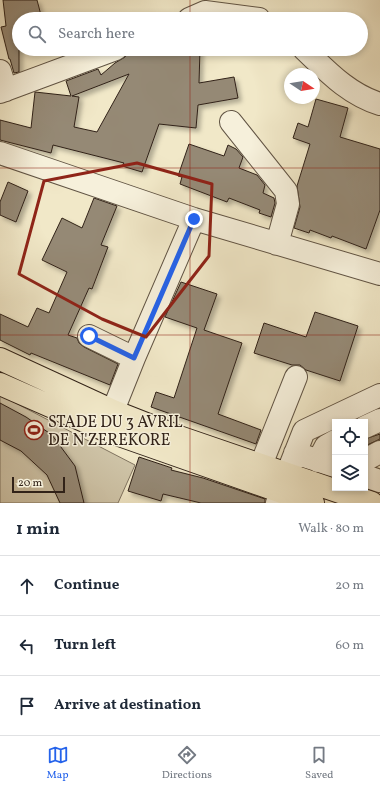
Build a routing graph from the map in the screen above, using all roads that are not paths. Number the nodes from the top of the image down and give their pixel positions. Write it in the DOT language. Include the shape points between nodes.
graph roads {
  1 [pos="200,10"];
  2 [pos="213,12"];
  3 [pos="93,56"];
  4 [pos="311,56"];
  5 [pos="2,84"];
  6 [pos="380,104"];
  7 [pos="231,122"];
  8 [pos="0,153"];
  9 [pos="194,219"];
  10 [pos="277,244"];
  11 [pos="380,273"];
  12 [pos="89,336"];
  13 [pos="134,358"];
  14 [pos="0,359"];
  15 [pos="296,376"];
  16 [pos="0,384"];
  17 [pos="380,394"];
  18 [pos="380,420"];
  19 [pos="109,421"];
  20 [pos="368,426"];
  21 [pos="332,443"];
  22 [pos="380,452"];
  23 [pos="295,453"];
  24 [pos="368,458"];
  25 [pos="327,464"];
  26 [pos="261,465"];
  27 [pos="368,477"];
  28 [pos="380,480"];
  29 [pos="282,490"];
  30 [pos="313,503"];
  31 [pos="372,503"];
  1 -- 2 [label="street"];
  3 -- 5 [label="street"];
  4 -- 6 [label="street" via="339,83"];
  7 -- 10 [label="street" via="286,191 288,204"];
  8 -- 9 [label="street"];
  9 -- 10 [label="street"];
  9 -- 13 [label="street"];
  10 -- 11 [label="street"];
  12 -- 13 [label="street"];
  13 -- 19 [label="street"];
  14 -- 19 [label="highway"];
  15 -- 26 [label="street"];
  16 -- 19 [label="highway"];
  17 -- 23 [label="street" via="304,431"];
  18 -- 20 [label="street"];
  19 -- 26 [label="highway" via="178,437"];
  19 -- 29 [label="highway"];
  21 -- 25 [label="street" via="326,446"];
  22 -- 24 [label="street"];
  23 -- 25 [label="street"];
  23 -- 29 [label="street"];
  26 -- 29 [label="highway"];
  27 -- 28 [label="street"];
  29 -- 30 [label="highway"];
  29 -- 31 [label="highway"];
}
